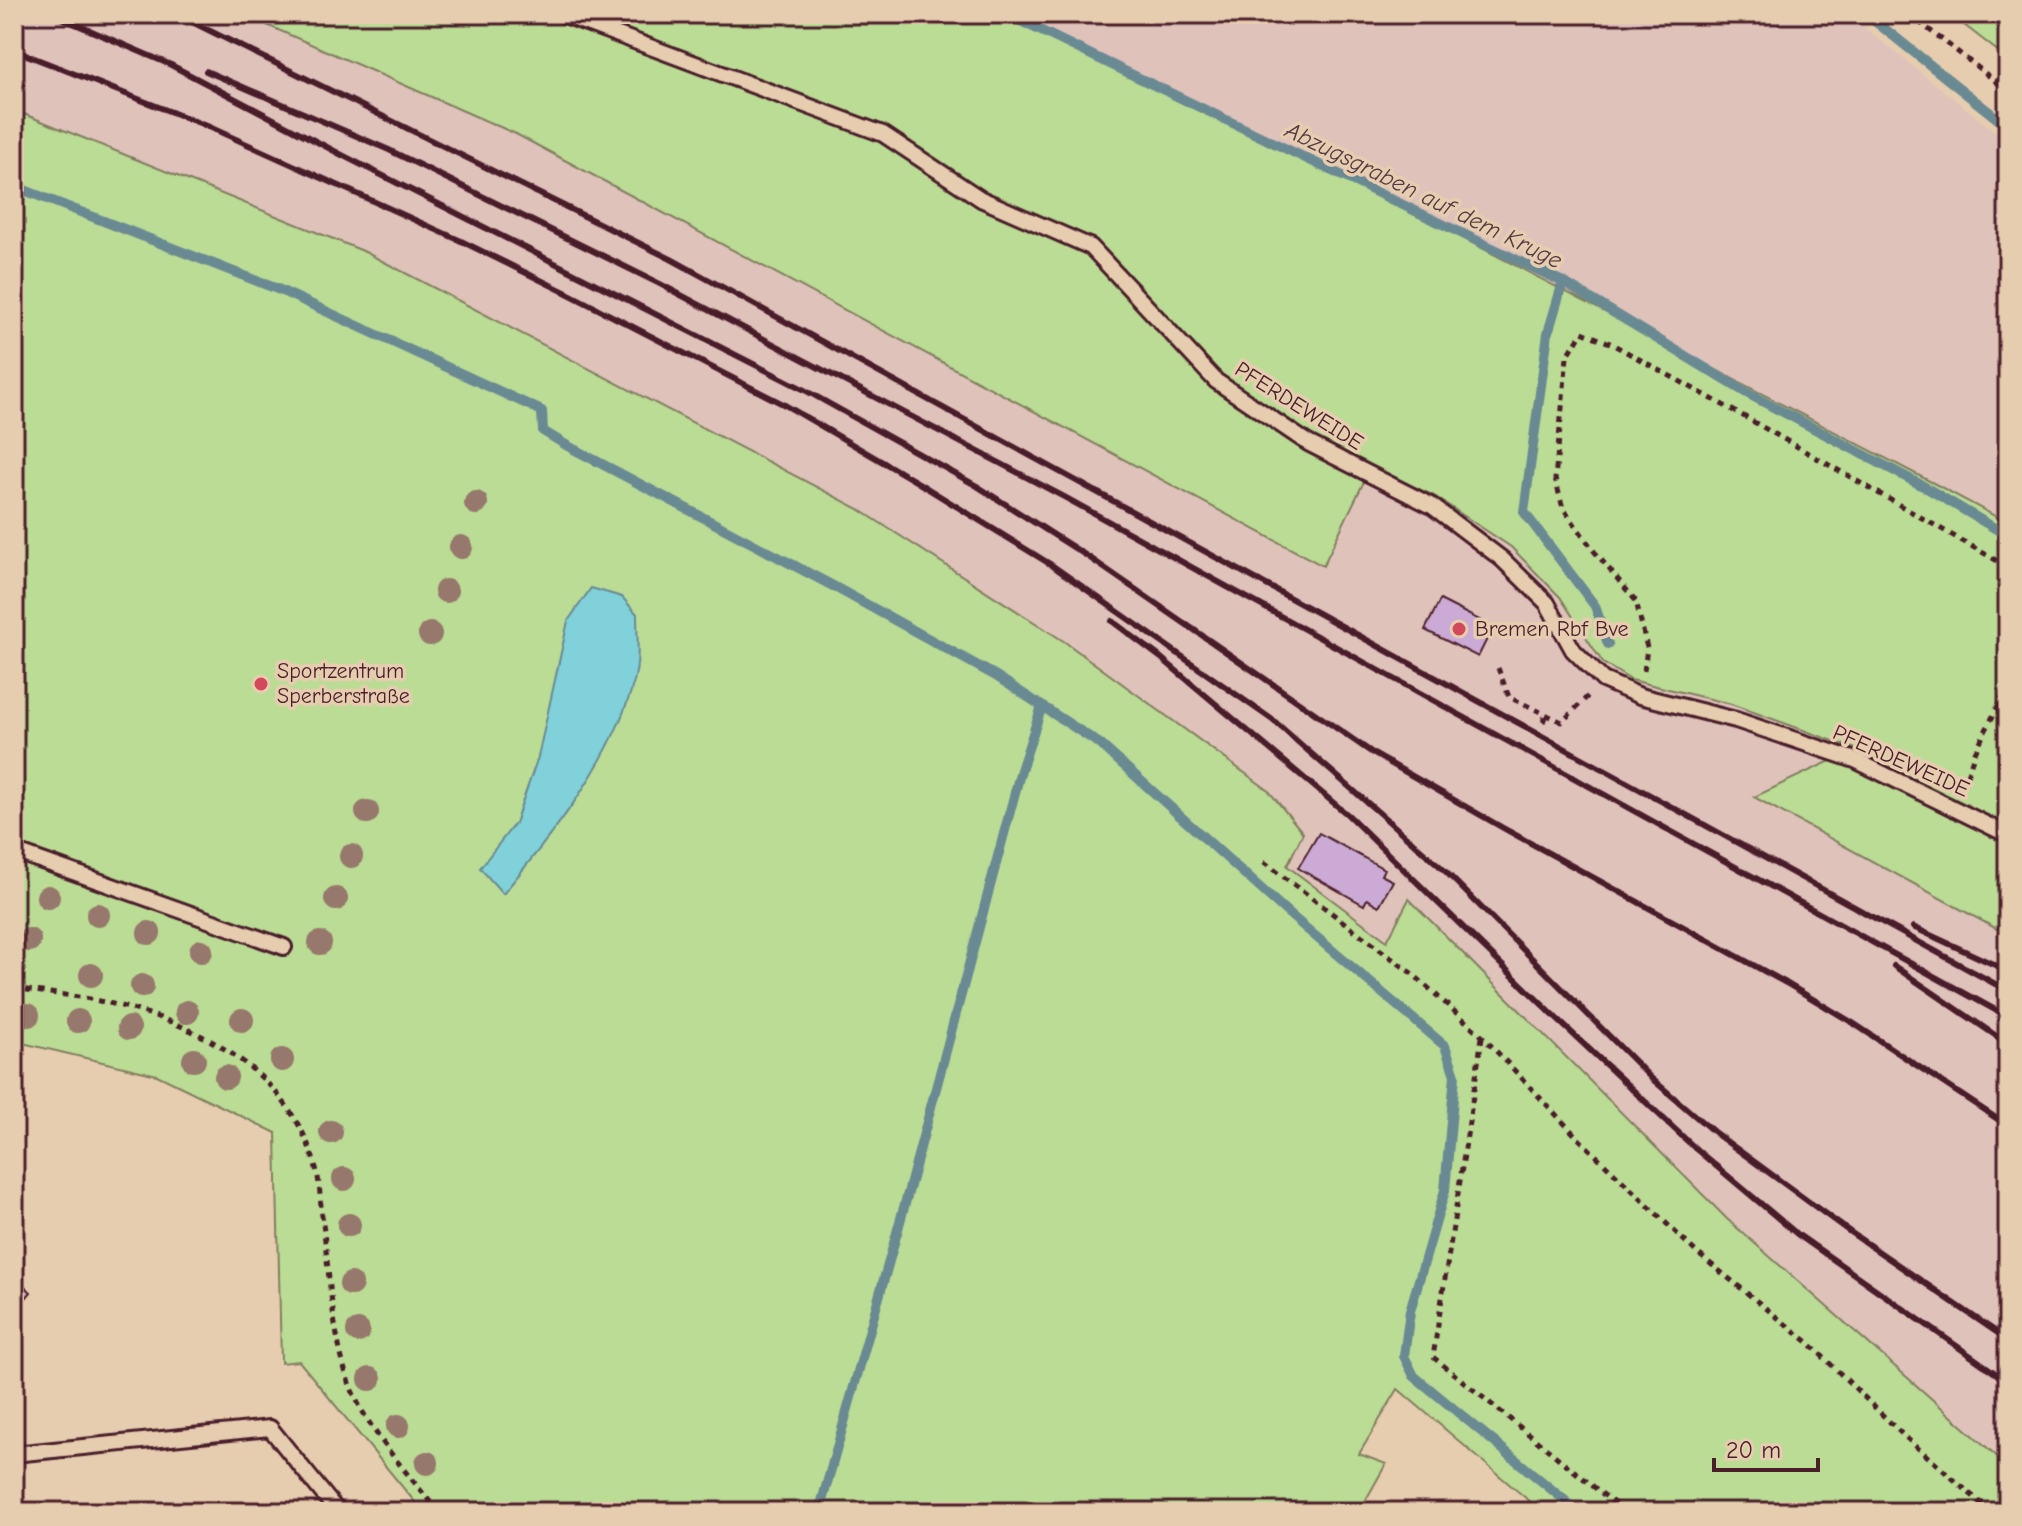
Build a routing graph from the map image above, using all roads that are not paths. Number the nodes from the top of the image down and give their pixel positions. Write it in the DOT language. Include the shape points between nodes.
graph roads {
  1 [pos="562,14"];
  2 [pos="2008,835"];
  3 [pos="14,851"];
  4 [pos="284,947"];
  5 [pos="14,1454"];
  6 [pos="338,1512"];
  1 -- 2 [label="lane, PFERDEWEIDE" via="883,134 981,199 1091,247 1216,381 1308,443 1432,506 1502,559 1547,603 1573,650 1603,680 1640,696 1736,720 1855,760"];
  3 -- 4 [label="lane"];
  5 -- 6 [label="lane" via="270,1428"];
}
